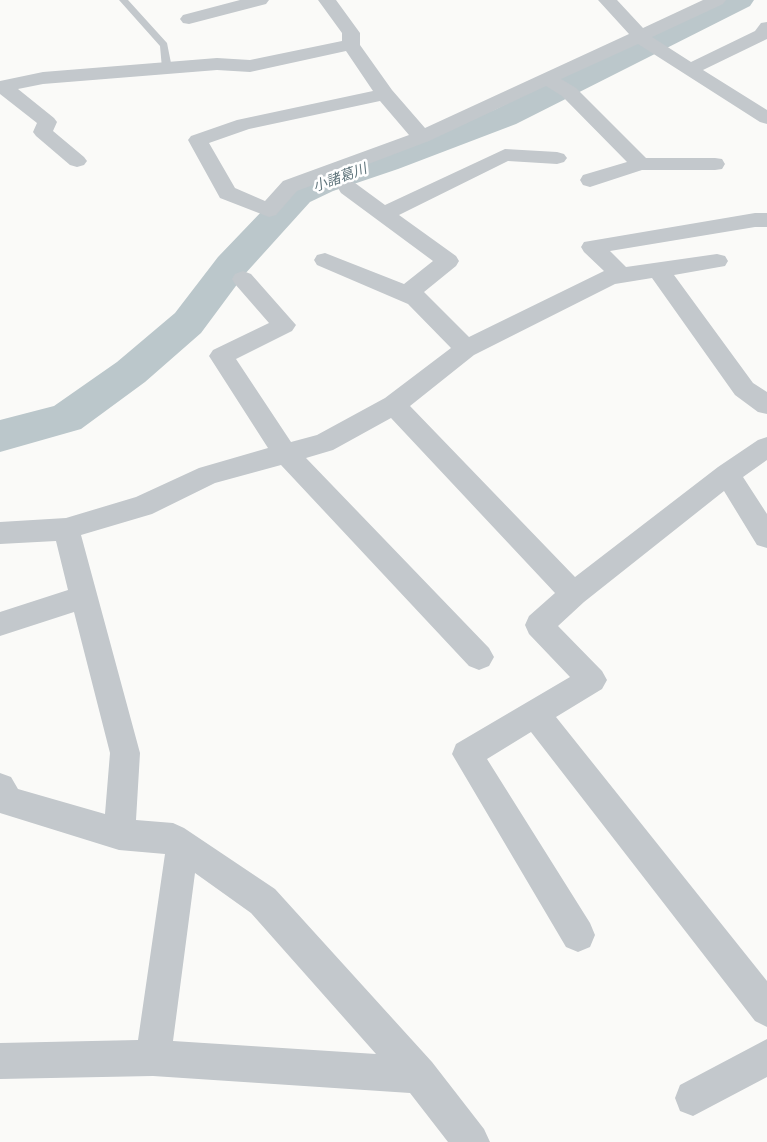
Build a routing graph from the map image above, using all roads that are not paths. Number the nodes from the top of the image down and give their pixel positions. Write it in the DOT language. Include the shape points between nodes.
graph roads {
  1 [pos="123,0"];
  2 [pos="260,0"];
  3 [pos="327,0"];
  4 [pos="607,0"];
  5 [pos="704,2"];
  6 [pos="189,19"];
  7 [pos="767,27"];
  8 [pos="647,42"];
  9 [pos="351,45"];
  10 [pos="166,68"];
  11 [pos="690,69"];
  12 [pos="556,85"];
  13 [pos="1,86"];
  14 [pos="385,94"];
  15 [pos="762,108"];
  16 [pos="422,137"];
  17 [pos="557,158"];
  18 [pos="77,162"];
  19 [pos="641,164"];
  20 [pos="715,164"];
  21 [pos="590,180"];
  22 [pos="348,188"];
  23 [pos="383,214"];
  24 [pos="767,220"];
  25 [pos="325,260"];
  26 [pos="716,261"];
  27 [pos="658,270"];
  28 [pos="621,275"];
  29 [pos="243,279"];
  30 [pos="407,294"];
  31 [pos="466,349"];
  32 [pos="394,405"];
  33 [pos="767,405"];
  34 [pos="767,447"];
  35 [pos="285,453"];
  36 [pos="727,474"];
  37 [pos="66,529"];
  38 [pos="0,533"];
  39 [pos="767,537"];
  40 [pos="574,594"];
  41 [pos="84,598"];
  42 [pos="0,624"];
  43 [pos="479,657"];
  44 [pos="534,713"];
  45 [pos="0,788"];
  46 [pos="119,834"];
  47 [pos="182,845"];
  48 [pos="578,935"];
  49 [pos="767,1009"];
  50 [pos="767,1057"];
  51 [pos="153,1058"];
  52 [pos="0,1061"];
  53 [pos="419,1075"];
  54 [pos="693,1098"];
  55 [pos="471,1142"];
  1 -- 10 [label="lane" via="164,45"];
  2 -- 6 [label="street"];
  3 -- 9 [label="street" via="351,33"];
  4 -- 8 [label="street"];
  5 -- 8 [label="street"];
  7 -- 11 [label="street" via="762,35"];
  8 -- 11 [label="street"];
  8 -- 12 [label="street"];
  9 -- 10 [label="street" via="250,66 217,64"];
  9 -- 14 [label="street"];
  10 -- 13 [label="street" via="43,78"];
  11 -- 15 [label="street"];
  12 -- 16 [label="street"];
  12 -- 19 [label="street"];
  13 -- 18 [label="street" via="48,122 43,132"];
  14 -- 16 [label="street"];
  14 -- 16 [label="street" via="244,124 198,140 227,193 269,210 290,186"];
  17 -- 23 [label="street" via="505,155"];
  19 -- 20 [label="street"];
  19 -- 21 [label="street"];
  22 -- 23 [label="street"];
  23 -- 30 [label="street" via="448,261"];
  24 -- 28 [label="street" via="592,247"];
  25 -- 30 [label="street"];
  26 -- 27 [label="street"];
  27 -- 28 [label="street"];
  27 -- 33 [label="street" via="744,389"];
  28 -- 31 [label="street" via="610,277"];
  29 -- 35 [label="street" via="284,325 221,356"];
  30 -- 31 [label="street" via="416,298"];
  31 -- 32 [label="street"];
  32 -- 35 [label="street" via="324,443"];
  32 -- 40 [label="street"];
  34 -- 36 [label="street"];
  35 -- 37 [label="street" via="208,475 143,506"];
  35 -- 43 [label="street"];
  36 -- 39 [label="street"];
  36 -- 40 [label="street"];
  37 -- 38 [label="street"];
  37 -- 41 [label="street"];
  40 -- 44 [label="street" via="539,625 592,680"];
  41 -- 42 [label="street"];
  41 -- 46 [label="street" via="125,753"];
  44 -- 48 [label="street" via="467,754"];
  44 -- 49 [label="street"];
  45 -- 46 [label="street" via="8,801"];
  46 -- 47 [label="street" via="173,839"];
  47 -- 51 [label="street"];
  47 -- 53 [label="street" via="263,901"];
  50 -- 54 [label="street"];
  51 -- 52 [label="street"];
  51 -- 53 [label="street"];
  53 -- 55 [label="street"];
}
